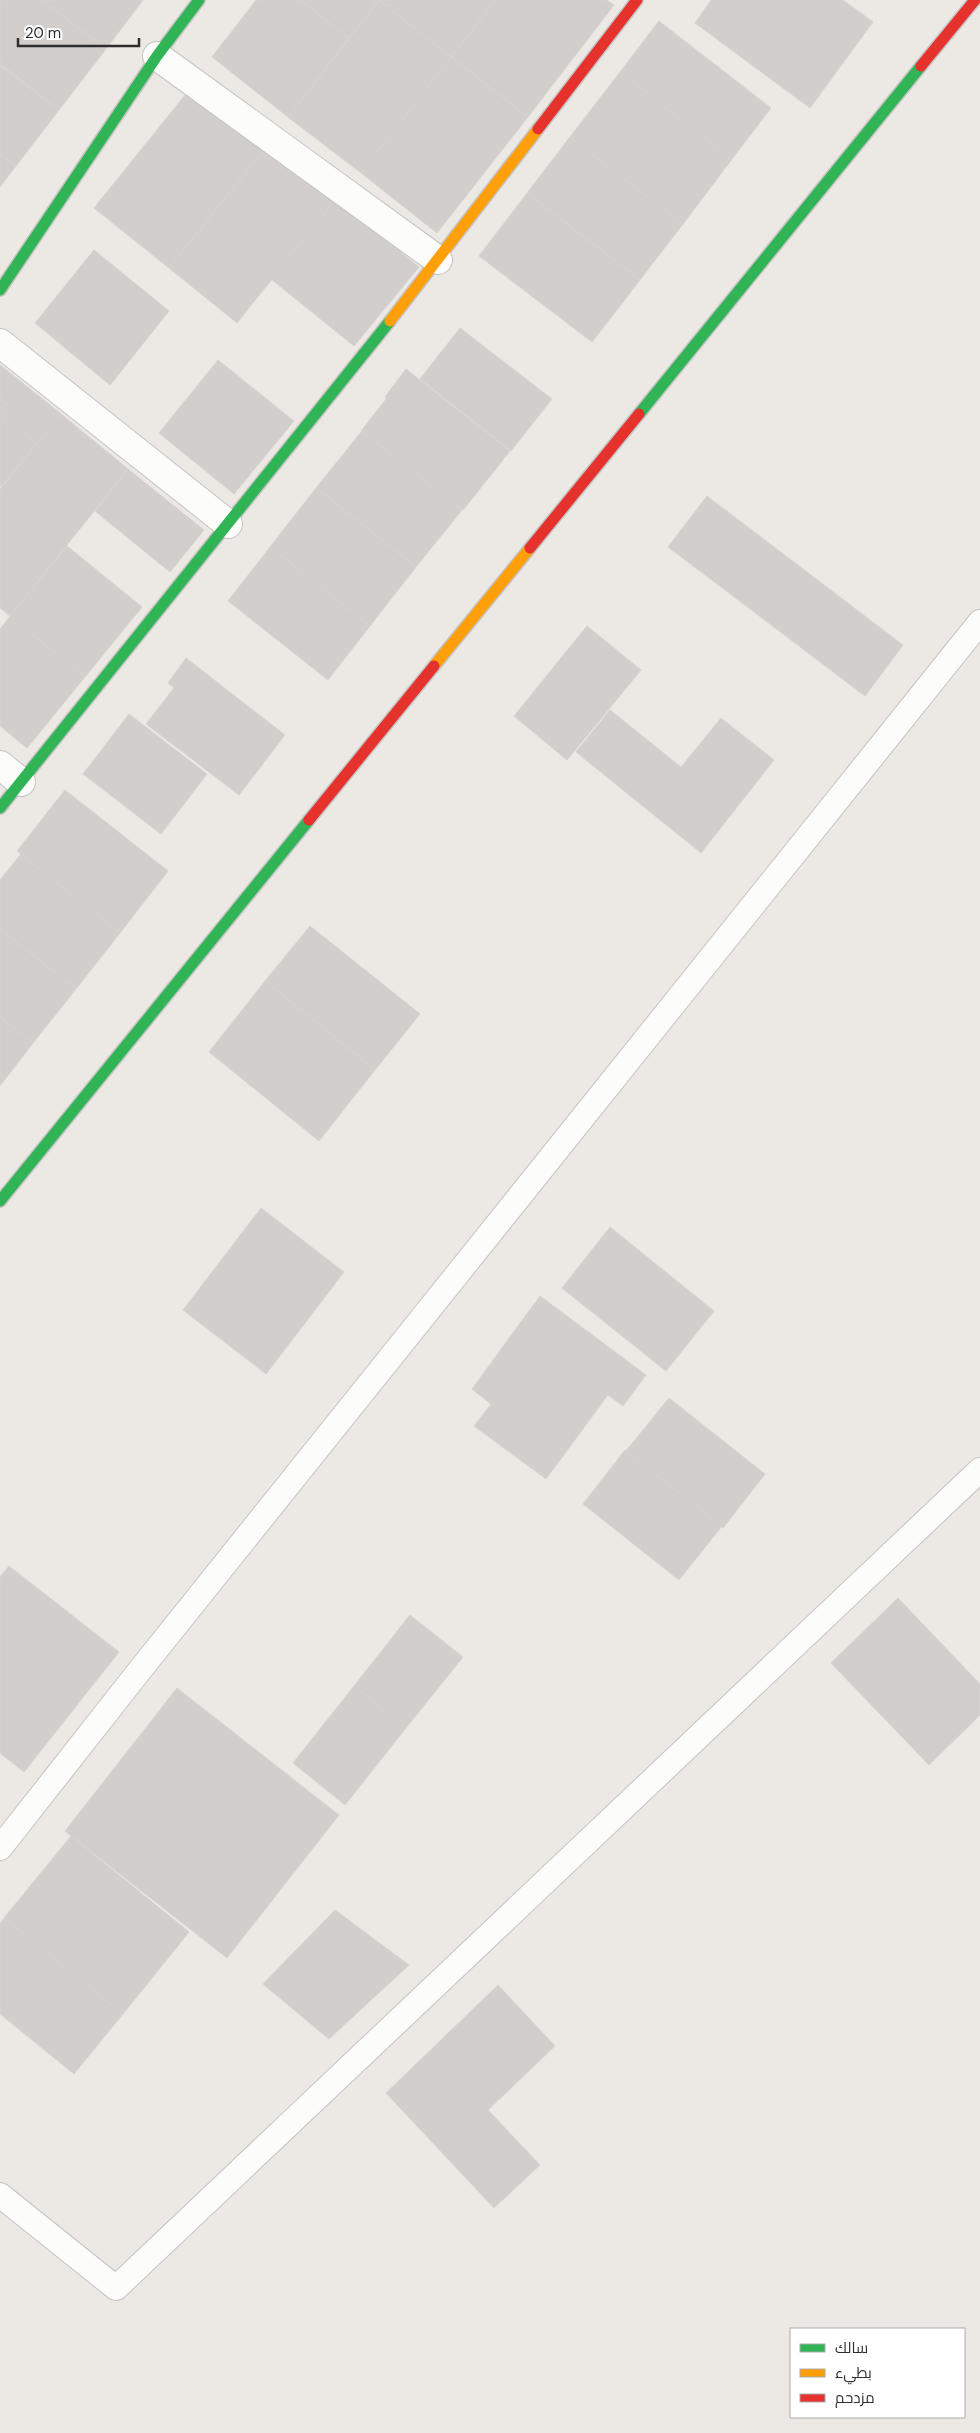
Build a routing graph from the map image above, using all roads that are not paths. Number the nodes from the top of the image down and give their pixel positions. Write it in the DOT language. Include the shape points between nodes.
graph roads {
  1 [pos="199,0"];
  2 [pos="975,0"];
  3 [pos="635,1"];
  4 [pos="157,56"];
  5 [pos="438,260"];
  6 [pos="0,290"];
  7 [pos="0,343"];
  8 [pos="228,524"];
  9 [pos="980,622"];
  10 [pos="0,765"];
  11 [pos="21,782"];
  12 [pos="0,808"];
  13 [pos="0,1201"];
  14 [pos="980,1470"];
  15 [pos="0,1848"];
  16 [pos="0,2195"];
  1 -- 4 [label="street"];
  2 -- 13 [label="street"];
  3 -- 5 [label="street"];
  4 -- 5 [label="street"];
  4 -- 6 [label="street"];
  5 -- 8 [label="street"];
  7 -- 8 [label="street"];
  8 -- 11 [label="street"];
  9 -- 15 [label="lane"];
  10 -- 11 [label="street"];
  11 -- 12 [label="street"];
  14 -- 16 [label="lane" via="116,2288"];
}
